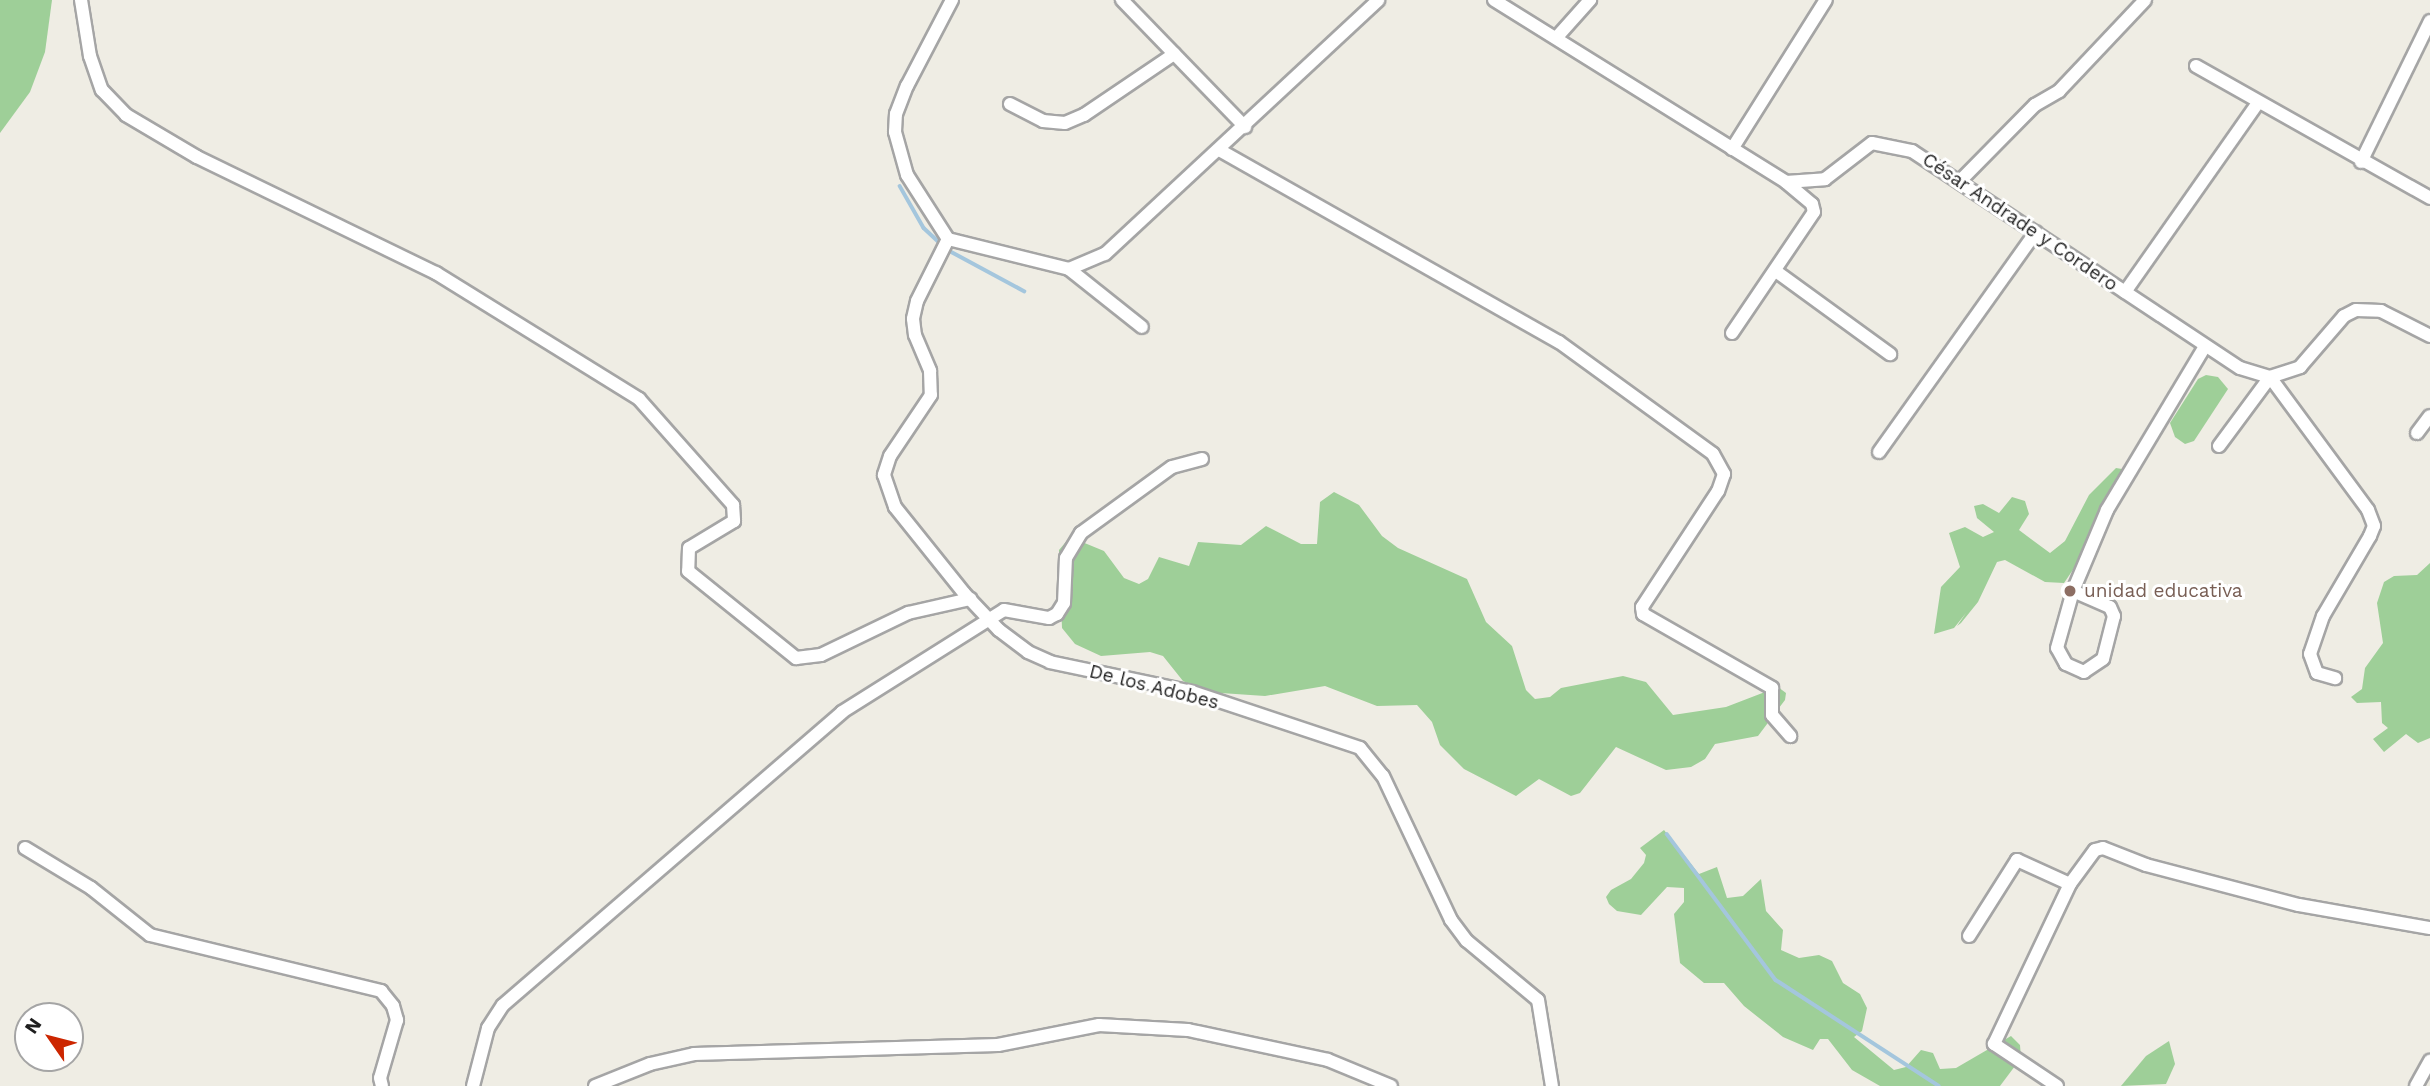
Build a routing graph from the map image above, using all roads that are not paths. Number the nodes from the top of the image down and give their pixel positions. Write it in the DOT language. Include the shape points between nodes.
graph roads {
  1 [pos="81,0"];
  2 [pos="952,0"];
  3 [pos="1122,0"];
  4 [pos="1378,0"];
  5 [pos="1494,0"];
  6 [pos="1590,0"];
  7 [pos="1826,0"];
  8 [pos="2145,0"];
  9 [pos="2430,20"];
  10 [pos="1557,37"];
  11 [pos="1174,54"];
  12 [pos="2196,66"];
  13 [pos="1010,104"];
  14 [pos="2257,104"];
  15 [pos="1245,127"];
  16 [pos="1732,149"];
  17 [pos="1221,151"];
  18 [pos="2361,162"];
  19 [pos="1960,181"];
  20 [pos="1786,182"];
  21 [pos="2430,198"];
  22 [pos="2036,232"];
  23 [pos="947,242"];
  24 [pos="1069,269"];
  25 [pos="1777,272"];
  26 [pos="2125,292"];
  27 [pos="1142,327"];
  28 [pos="1732,333"];
  29 [pos="2430,336"];
  30 [pos="2205,346"];
  31 [pos="1891,354"];
  32 [pos="2270,377"];
  33 [pos="2430,416"];
  34 [pos="2417,433"];
  35 [pos="2219,446"];
  36 [pos="1879,452"];
  37 [pos="1202,459"];
  38 [pos="2073,590"];
  39 [pos="970,599"];
  40 [pos="989,620"];
  41 [pos="2336,678"];
  42 [pos="1790,736"];
  43 [pos="25,848"];
  44 [pos="2070,884"];
  45 [pos="2430,928"];
  46 [pos="1969,936"];
  47 [pos="2430,1061"];
  48 [pos="597,1085"];
  49 [pos="382,1086"];
  50 [pos="472,1086"];
  51 [pos="1391,1086"];
  52 [pos="1552,1086"];
  53 [pos="2057,1086"];
  54 [pos="2416,1086"];
  1 -- 39 [label="street" via="90,56 102,90 126,115 209,163 436,273 639,399 733,505 736,515 729,526 689,548 688,571 796,657 804,660 821,655 908,613"];
  2 -- 23 [label="street" via="907,86 896,114 895,132 907,175"];
  3 -- 11 [label="street"];
  4 -- 15 [label="street"];
  5 -- 10 [label="street"];
  6 -- 10 [label="street"];
  7 -- 16 [label="street"];
  8 -- 19 [label="street" via="2059,91 2035,104"];
  9 -- 18 [label="street"];
  10 -- 16 [label="street"];
  11 -- 13 [label="street" via="1084,116 1065,122 1043,121"];
  11 -- 15 [label="street"];
  12 -- 14 [label="street"];
  14 -- 18 [label="street"];
  14 -- 26 [label="street"];
  15 -- 17 [label="street"];
  16 -- 20 [label="street"];
  17 -- 24 [label="street" via="1105,254"];
  17 -- 42 [label="street" via="1559,342 1713,454 1724,474 1718,491 1642,607 1643,614 1772,688 1772,715"];
  18 -- 21 [label="street"];
  19 -- 20 [label="street, César Andrade y Cordero" via="1912,150 1883,143 1862,147 1825,179"];
  19 -- 22 [label="street, César Andrade y Cordero"];
  20 -- 25 [label="street" via="1812,204 1814,212"];
  22 -- 26 [label="street, César Andrade y Cordero"];
  22 -- 36 [label="street"];
  23 -- 24 [label="street"];
  23 -- 39 [label="street, De los Adobes" via="914,319 915,335 930,370 930,395 890,456 884,475 895,507"];
  24 -- 27 [label="street"];
  25 -- 28 [label="street"];
  25 -- 31 [label="street"];
  26 -- 30 [label="street, César Andrade y Cordero"];
  29 -- 32 [label="street" via="2381,312 2356,310 2344,316 2300,367"];
  30 -- 32 [label="street, César Andrade y Cordero" via="2240,368"];
  30 -- 38 [label="street" via="2107,510"];
  32 -- 35 [label="street"];
  32 -- 41 [label="street" via="2337,466 2374,526 2323,616 2311,654 2317,673"];
  33 -- 34 [label="street"];
  37 -- 40 [label="street" via="1189,459 1165,471 1081,533 1066,558 1064,603 1057,614 1049,618 1004,610"];
  38 -- 38 [label="street" via="2057,648 2066,664 2084,672 2103,659 2114,616 2110,607"];
  39 -- 40 [label="street, De los Adobes"];
  40 -- 50 [label="street" via="842,712 503,1004 488,1028"];
  40 -- 52 [label="street, De los Adobes" via="1028,652 1050,662 1192,692 1360,748 1383,776 1451,920 1467,941 1538,1000"];
  43 -- 49 [label="street" via="90,888 150,934 381,991 397,1020 380,1078"];
  44 -- 45 [label="street" via="2095,850 2103,848 2146,865 2286,902"];
  44 -- 46 [label="street" via="2017,860"];
  44 -- 53 [label="street" via="1994,1044"];
  47 -- 54 [label="street"];
  48 -- 51 [label="street" via="694,1054 998,1045 1098,1025 1188,1030 1328,1060"];
}
